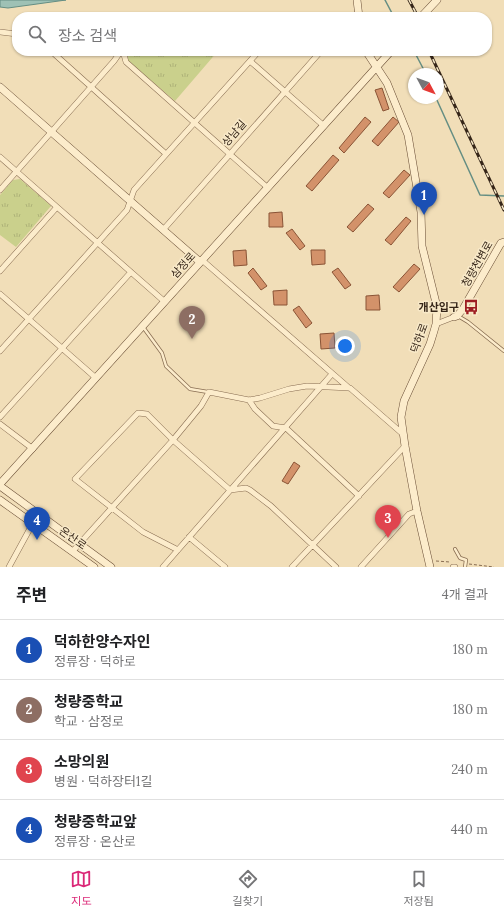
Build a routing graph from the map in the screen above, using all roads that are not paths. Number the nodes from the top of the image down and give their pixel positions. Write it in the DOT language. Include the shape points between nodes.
graph roads {
  1 [pos="357,0"];
  2 [pos="436,0"];
  3 [pos="358,12"];
  4 [pos="425,12"];
  5 [pos="0,32"];
  6 [pos="12,33"];
  7 [pos="57,56"];
  8 [pos="118,56"];
  9 [pos="124,56"];
  10 [pos="254,56"];
  11 [pos="317,56"];
  12 [pos="368,56"];
  13 [pos="387,56"];
  14 [pos="250,61"];
  15 [pos="377,67"];
  16 [pos="0,87"];
  17 [pos="91,87"];
  18 [pos="285,92"];
  19 [pos="196,123"];
  20 [pos="324,126"];
  21 [pos="51,132"];
  22 [pos="166,154"];
  23 [pos="230,154"];
  24 [pos="0,157"];
  25 [pos="17,171"];
  26 [pos="268,188"];
  27 [pos="0,190"];
  28 [pos="130,201"];
  29 [pos="57,207"];
  30 [pos="163,230"];
  31 [pos="504,242"];
  32 [pos="97,243"];
  33 [pos="201,261"];
  34 [pos="0,271"];
  35 [pos="131,272"];
  36 [pos="0,294"];
  37 [pos="165,302"];
  38 [pos="456,317"];
  39 [pos="29,319"];
  40 [pos="439,323"];
  41 [pos="143,327"];
  42 [pos="62,348"];
  43 [pos="0,351"];
  44 [pos="504,351"];
  45 [pos="332,374"];
  46 [pos="96,378"];
  47 [pos="321,387"];
  48 [pos="350,388"];
  49 [pos="208,392"];
  50 [pos="249,400"];
  51 [pos="0,417"];
  52 [pos="0,424"];
  53 [pos="286,428"];
  54 [pos="404,435"];
  55 [pos="173,440"];
  56 [pos="405,446"];
  57 [pos="33,449"];
  58 [pos="0,485"];
  59 [pos="230,490"];
  60 [pos="359,496"];
  61 [pos="0,500"];
  62 [pos="111,507"];
  63 [pos="417,511"];
  64 [pos="33,523"];
  65 [pos="189,537"];
  66 [pos="79,544"];
  67 [pos="313,544"];
  68 [pos="455,549"];
  69 [pos="178,550"];
  70 [pos="72,552"];
  71 [pos="431,564"];
  72 [pos="9,567"];
  73 [pos="94,567"];
  74 [pos="111,567"];
  75 [pos="163,567"];
  76 [pos="225,567"];
  77 [pos="292,567"];
  78 [pos="336,567"];
  79 [pos="361,567"];
  80 [pos="466,567"];
  1 -- 3 [label="street"];
  2 -- 4 [label="street"];
  5 -- 6 [label="street"];
  7 -- 17 [label="street"];
  8 -- 17 [label="street"];
  9 -- 19 [label="street" via="126,62"];
  10 -- 14 [label="street"];
  11 -- 18 [label="street, 상남길"];
  12 -- 15 [label="street, 덕하로"];
  13 -- 15 [label="street, 삼정로"];
  14 -- 18 [label="street"];
  14 -- 19 [label="street"];
  15 -- 20 [label="street, 삼정로"];
  15 -- 40 [label="street, 덕하로" via="387,83 408,134 421,212 422,246"];
  16 -- 21 [label="street"];
  17 -- 21 [label="street"];
  17 -- 22 [label="street"];
  18 -- 20 [label="street"];
  18 -- 23 [label="street, 상남길"];
  19 -- 22 [label="street"];
  19 -- 23 [label="street"];
  20 -- 26 [label="street, 삼정로"];
  21 -- 25 [label="street"];
  21 -- 28 [label="street"];
  22 -- 28 [label="street" via="134,190"];
  23 -- 26 [label="street"];
  23 -- 30 [label="street, 상남길"];
  24 -- 25 [label="street"];
  25 -- 27 [label="street"];
  25 -- 29 [label="street"];
  26 -- 33 [label="street, 삼정로"];
  28 -- 30 [label="street"];
  28 -- 32 [label="street" via="127,210"];
  29 -- 32 [label="street"];
  29 -- 34 [label="street"];
  30 -- 33 [label="street"];
  31 -- 38 [label="street, 청량천변로"];
  32 -- 35 [label="street"];
  32 -- 39 [label="street"];
  33 -- 37 [label="street, 삼정로"];
  33 -- 45 [label="street"];
  35 -- 37 [label="street"];
  35 -- 42 [label="street"];
  36 -- 39 [label="street"];
  37 -- 41 [label="street, 삼정로"];
  38 -- 40 [label="street"];
  38 -- 44 [label="lane" via="468,322"];
  39 -- 42 [label="street"];
  39 -- 43 [label="street"];
  40 -- 54 [label="street, 덕하로" via="404,401 401,417"];
  41 -- 46 [label="street, 삼정로"];
  41 -- 49 [label="lane" via="162,353 166,366 190,389"];
  42 -- 46 [label="street"];
  42 -- 51 [label="street"];
  45 -- 47 [label="street"];
  45 -- 48 [label="street"];
  46 -- 57 [label="street, 삼정로"];
  47 -- 48 [label="street"];
  47 -- 50 [label="street" via="289,389"];
  47 -- 53 [label="street"];
  48 -- 54 [label="street"];
  49 -- 50 [label="street"];
  49 -- 55 [label="street" via="201,406"];
  50 -- 53 [label="street" via="273,426"];
  52 -- 57 [label="street"];
  53 -- 59 [label="street"];
  53 -- 60 [label="street"];
  54 -- 56 [label="street, 덕하로"];
  55 -- 59 [label="street"];
  55 -- 62 [label="street"];
  55 -- 62 [label="street" via="147,414 138,413 75,479"];
  56 -- 60 [label="street"];
  56 -- 63 [label="street, 덕하로"];
  57 -- 58 [label="street, 삼정로"];
  58 -- 66 [label="street"];
  59 -- 65 [label="street"];
  59 -- 67 [label="street" via="250,490 272,506"];
  60 -- 67 [label="street"];
  61 -- 64 [label="street, 온산로"];
  62 -- 66 [label="street"];
  62 -- 69 [label="street" via="143,532"];
  63 -- 71 [label="street, 덕하로"];
  63 -- 79 [label="street" via="409,514"];
  64 -- 70 [label="street, 온산로"];
  64 -- 72 [label="street"];
  65 -- 69 [label="street"];
  65 -- 76 [label="street"];
  66 -- 70 [label="street"];
  66 -- 74 [label="street"];
  67 -- 77 [label="street"];
  67 -- 78 [label="street"];
  68 -- 80 [label="lane" via="460,558 466,560"];
  69 -- 75 [label="street"];
  70 -- 73 [label="street, 온산로"];
}
